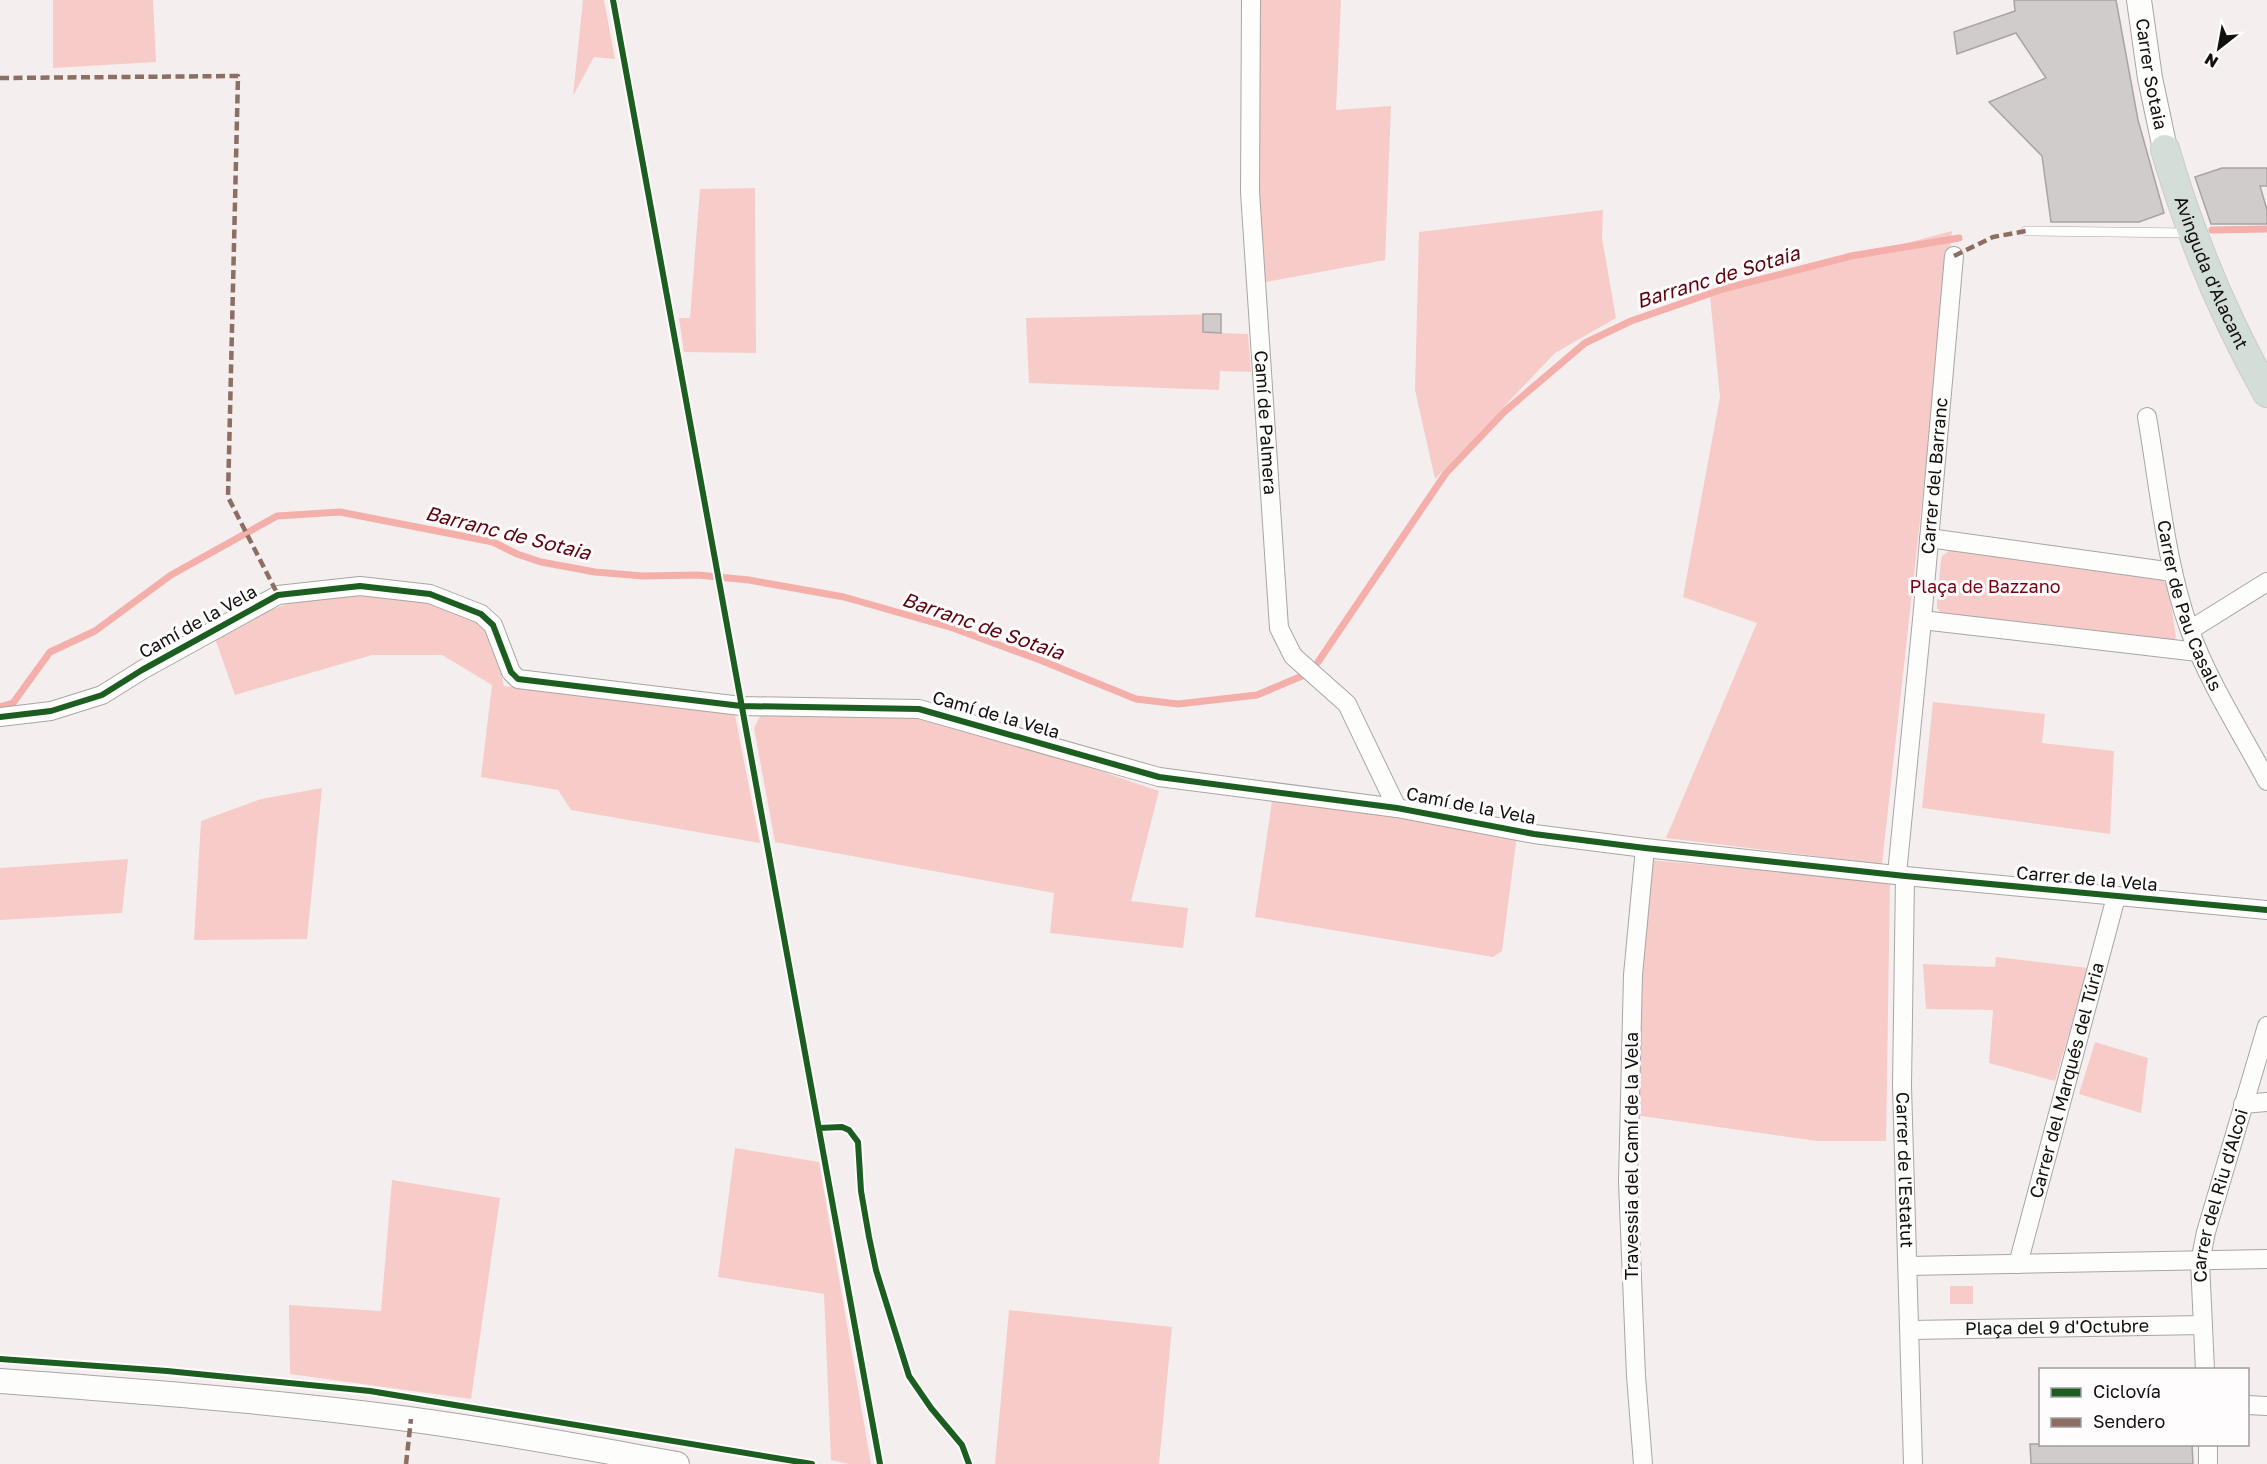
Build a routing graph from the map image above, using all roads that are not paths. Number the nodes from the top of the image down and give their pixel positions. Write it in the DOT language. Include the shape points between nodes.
graph roads {
  1 [pos="1251,0"];
  2 [pos="2139,0"];
  3 [pos="2165,149"];
  4 [pos="2026,231"];
  5 [pos="2191,233"];
  6 [pos="1954,256"];
  7 [pos="2267,393"];
  8 [pos="2147,417"];
  9 [pos="1929,538"];
  10 [pos="2173,572"];
  11 [pos="2267,582"];
  12 [pos="1922,620"];
  13 [pos="2190,630"];
  14 [pos="2198,652"];
  15 [pos="0,717"];
  16 [pos="2267,782"];
  17 [pos="1397,808"];
  18 [pos="1645,849"];
  19 [pos="1901,875"];
  20 [pos="2116,897"];
  21 [pos="2267,910"];
  22 [pos="2267,1026"];
  23 [pos="2267,1102"];
  24 [pos="2243,1104"];
  25 [pos="2267,1259"];
  26 [pos="2200,1262"];
  27 [pos="2018,1264"];
  28 [pos="1908,1266"];
  29 [pos="2203,1325"];
  30 [pos="1910,1330"];
  31 [pos="2205,1368"];
  32 [pos="0,1381"];
  33 [pos="2249,1406"];
  34 [pos="2267,1406"];
  35 [pos="2208,1446"];
  36 [pos="677,1464"];
  37 [pos="1643,1464"];
  38 [pos="1913,1464"];
  39 [pos="2208,1464"];
  1 -- 17 [label="street, Camí de Palmera" via="1250,192 1279,628 1293,656 1347,704"];
  2 -- 3 [label="main road, Carrer Sotaia"];
  3 -- 5 [label="highway, Avinguda d'Alacant"];
  4 -- 5 [label="lane"];
  5 -- 7 [label="highway, Avinguda d'Alacant" via="2225,315"];
  6 -- 9 [label="street, Carrer del Barranc"];
  8 -- 10 [label="street, Carrer de Pau Casals"];
  9 -- 10 [label="street"];
  9 -- 12 [label="street, Carrer del Barranc"];
  10 -- 13 [label="street, Carrer de Pau Casals"];
  11 -- 13 [label="street"];
  12 -- 14 [label="street"];
  12 -- 19 [label="street, Carrer del Barranc"];
  13 -- 14 [label="street, Carrer de Pau Casals"];
  14 -- 16 [label="street, Carrer de Pau Casals"];
  15 -- 17 [label="street, Camí de la Vela" via="51,711 102,695 278,595 360,586 430,594 481,614 493,625 511,672 518,679 741,706 919,709 1159,777"];
  17 -- 18 [label="street, Camí de la Vela" via="1534,834"];
  18 -- 19 [label="street, Camí de la Vela"];
  18 -- 37 [label="street, Travessia del Camí de la Vela" via="1632,975 1628,1182 1635,1376"];
  19 -- 20 [label="street, Carrer de la Vela"];
  19 -- 28 [label="street, Carrer de l'Estatut"];
  20 -- 21 [label="street, Carrer de la Vela"];
  20 -- 27 [label="street, Carrer del Marqués del Túria"];
  22 -- 24 [label="street, Carrer del Riu d'Alcoi"];
  23 -- 24 [label="street"];
  24 -- 26 [label="street, Carrer del Riu d'Alcoi"];
  25 -- 26 [label="street"];
  26 -- 27 [label="street"];
  26 -- 29 [label="street, Carrer del Riu d'Alcoi"];
  27 -- 28 [label="street"];
  28 -- 30 [label="street, Carrer de l'Estatut"];
  29 -- 30 [label="street, Plaça del 9 d'Octubre"];
  29 -- 31 [label="street, Carrer del Riu d'Alcoi"];
  30 -- 38 [label="street, Carrer de l'Estatut"];
  32 -- 36 [label="main road" via="209,1396 411,1419"];
  33 -- 34 [label="street"];
  35 -- 39 [label="street"];
}
